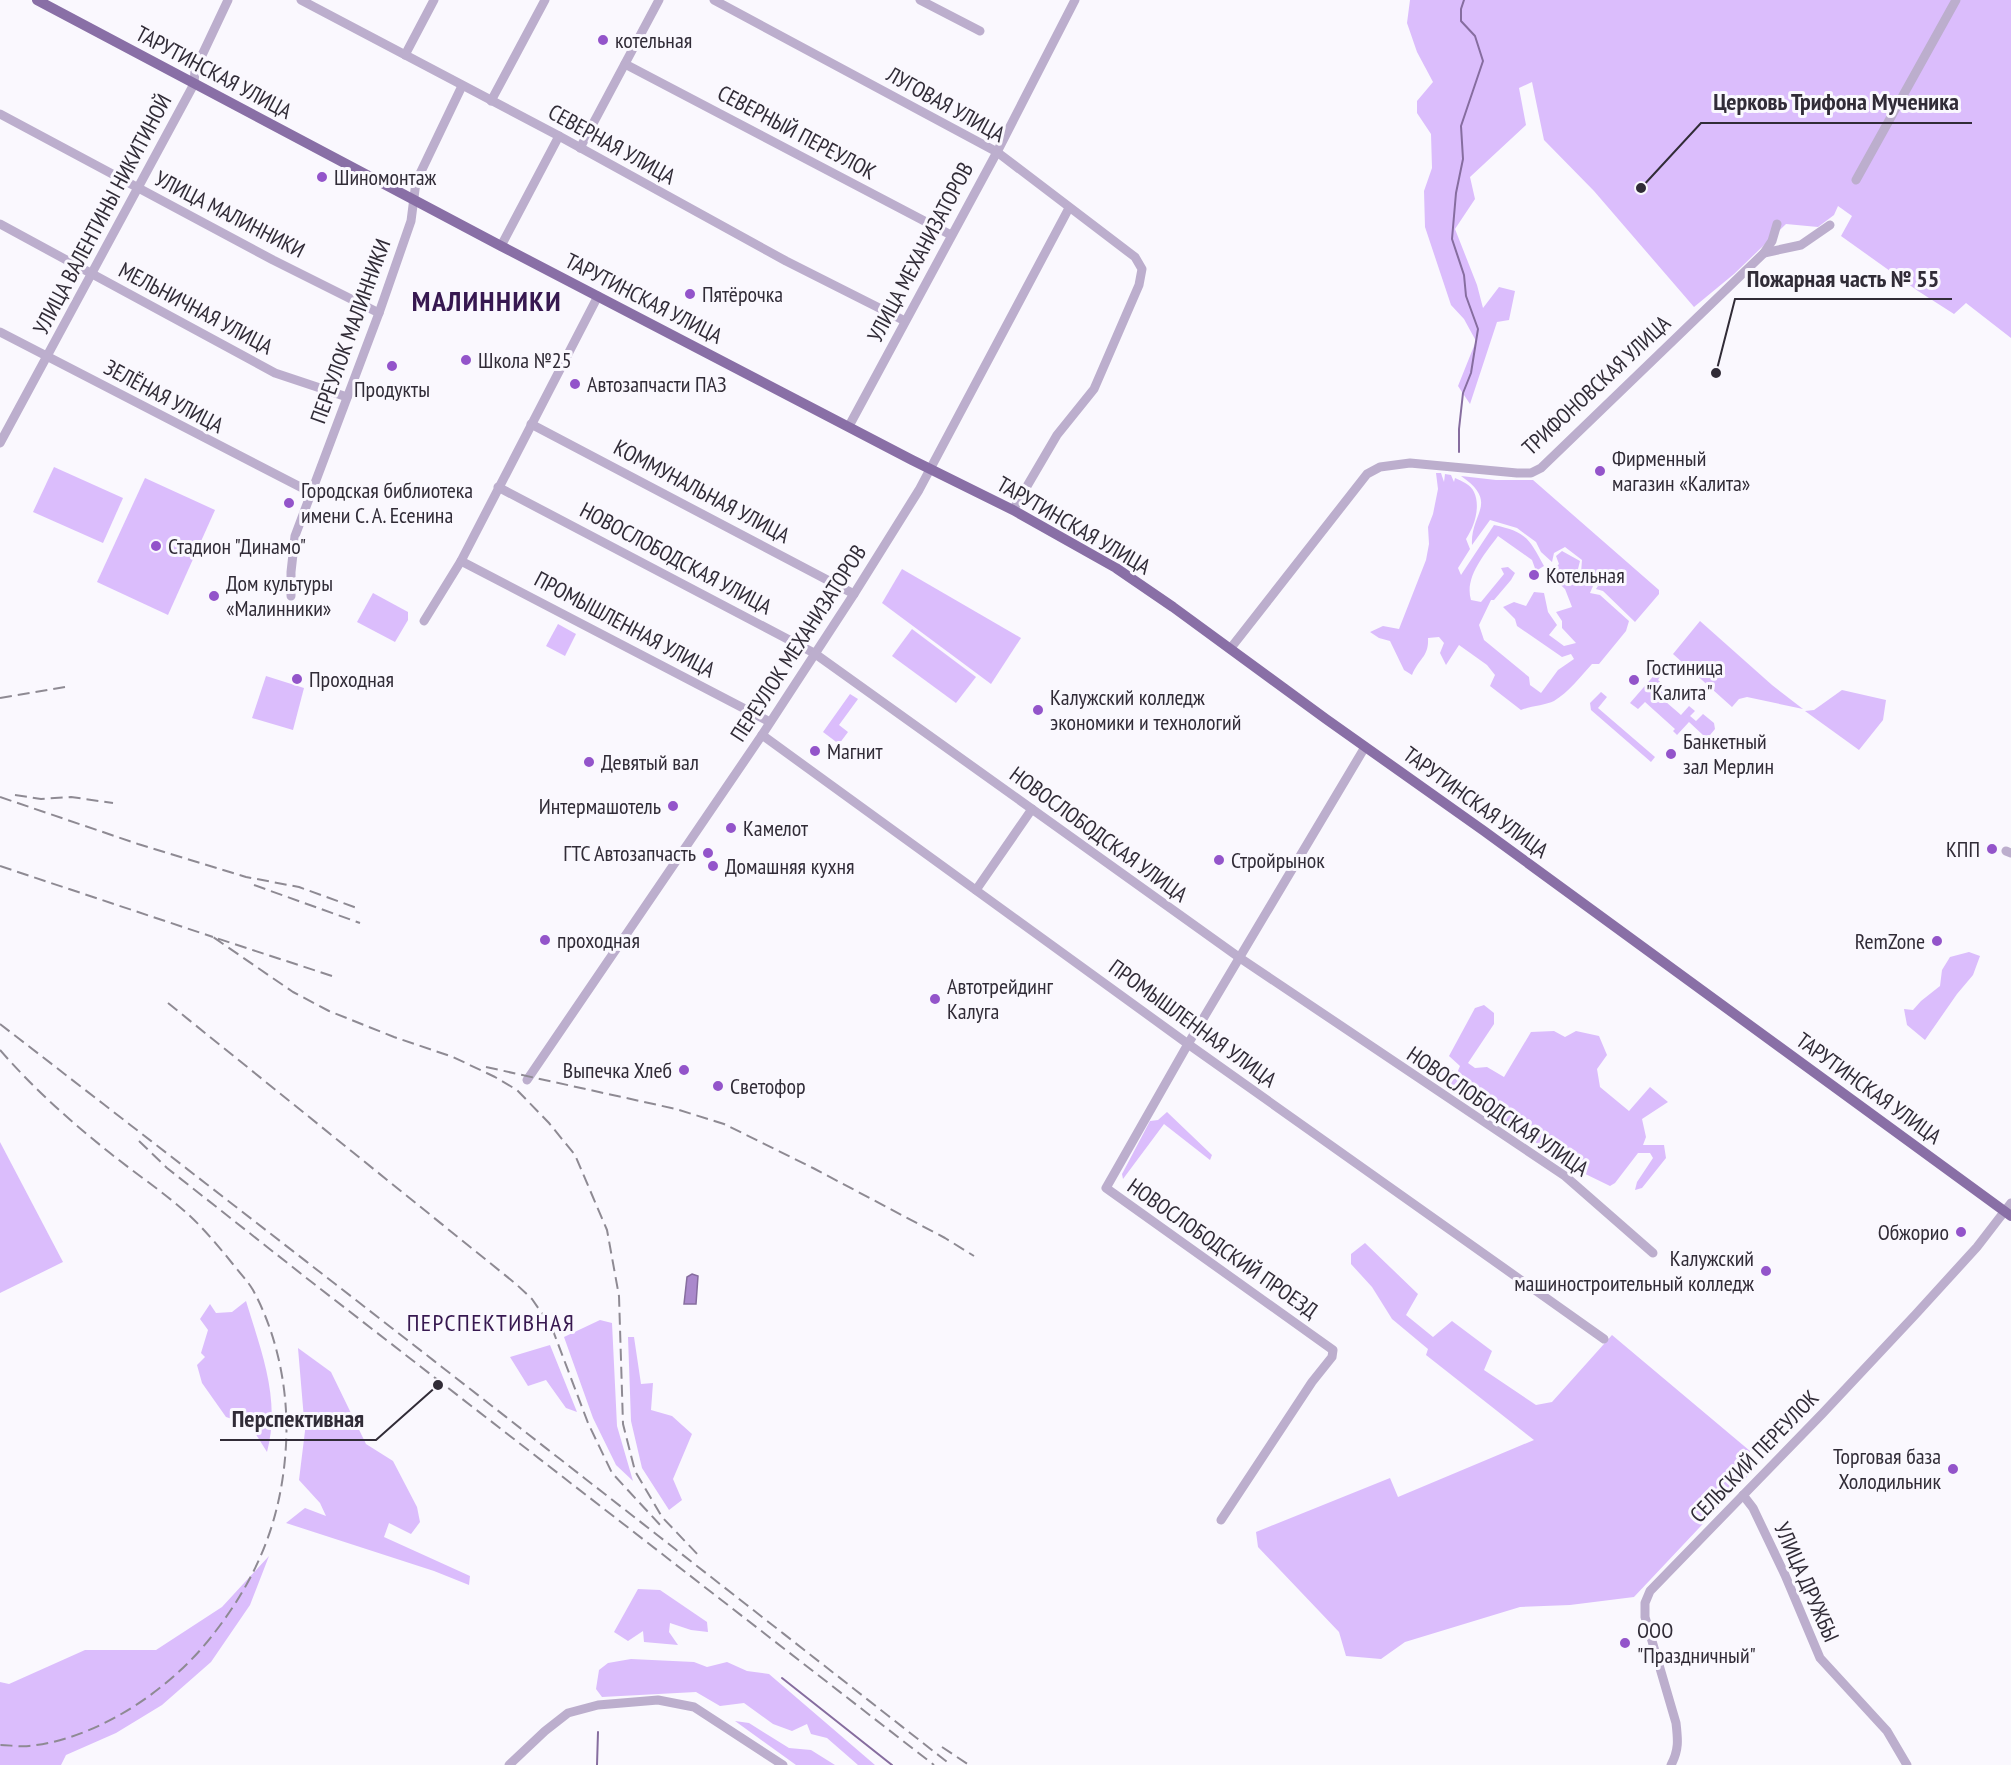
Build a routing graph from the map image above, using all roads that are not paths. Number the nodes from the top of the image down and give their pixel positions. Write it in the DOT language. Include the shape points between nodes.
graph roads {
  1 [pos="37,0"];
  2 [pos="228,0"];
  3 [pos="301,0"];
  4 [pos="434,0"];
  5 [pos="545,0"];
  6 [pos="659,0"];
  7 [pos="714,0"];
  8 [pos="920,0"];
  9 [pos="1075,0"];
  10 [pos="1956,0"];
  11 [pos="980,31"];
  12 [pos="405,56"];
  13 [pos="625,64"];
  14 [pos="194,84"];
  15 [pos="462,86"];
  16 [pos="491,101"];
  17 [pos="0,114"];
  18 [pos="559,136"];
  19 [pos="580,148"];
  20 [pos="997,152"];
  21 [pos="1856,180"];
  22 [pos="137,188"];
  23 [pos="415,200"];
  24 [pos="1069,208"];
  25 [pos="0,224"];
  26 [pos="1777,224"];
  27 [pos="1830,225"];
  28 [pos="951,235"];
  29 [pos="501,246"];
  30 [pos="1764,253"];
  31 [pos="91,273"];
  32 [pos="598,296"];
  33 [pos="379,313"];
  34 [pos="905,321"];
  35 [pos="0,332"];
  36 [pos="47,357"];
  37 [pos="347,397"];
  38 [pos="531,424"];
  39 [pos="849,426"];
  40 [pos="2,436"];
  41 [pos="930,469"];
  42 [pos="498,487"];
  43 [pos="310,492"];
  44 [pos="1013,510"];
  45 [pos="461,561"];
  46 [pos="854,594"];
  47 [pos="291,596"];
  48 [pos="424,621"];
  49 [pos="1230,649"];
  50 [pos="814,653"];
  51 [pos="770,722"];
  52 [pos="762,735"];
  53 [pos="1365,747"];
  54 [pos="1032,809"];
  55 [pos="976,890"];
  56 [pos="1240,958"];
  57 [pos="1188,1044"];
  58 [pos="526,1080"];
  59 [pos="2009,1210"];
  60 [pos="1653,1253"];
  61 [pos="1605,1339"];
  62 [pos="1743,1496"];
  63 [pos="1221,1520"];
  64 [pos="509,1765"];
  65 [pos="783,1765"];
  66 [pos="1671,1765"];
  67 [pos="1907,1765"];
  1 -- 14 [label="main road, ТАРУТИНСКАЯ УЛИЦА"];
  2 -- 14 [label="street, УЛИЦА ВАЛЕНТИНЫ НИКИТИНОЙ" via="195,70"];
  3 -- 12 [label="street, СЕВЕРНАЯ УЛИЦА"];
  4 -- 12 [label="street"];
  5 -- 16 [label="street"];
  6 -- 13 [label="street"];
  7 -- 20 [label="street, ЛУГОВАЯ УЛИЦА"];
  8 -- 11 [label="street"];
  9 -- 20 [label="street, УЛИЦА МЕХАНИЗАТОРОВ"];
  10 -- 21 [label="street"];
  12 -- 15 [label="street, СЕВЕРНАЯ УЛИЦА"];
  13 -- 19 [label="street"];
  13 -- 28 [label="street, СЕВЕРНЫЙ ПЕРЕУЛОК"];
  14 -- 22 [label="street, УЛИЦА ВАЛЕНТИНЫ НИКИТИНОЙ"];
  14 -- 23 [label="main road, ТАРУТИНСКАЯ УЛИЦА"];
  15 -- 16 [label="street, СЕВЕРНАЯ УЛИЦА"];
  15 -- 23 [label="street, ПЕРЕУЛОК МАЛИННИКИ" via="417,182"];
  16 -- 18 [label="street, СЕВЕРНАЯ УЛИЦА"];
  17 -- 22 [label="street, УЛИЦА МАЛИННИКИ"];
  18 -- 19 [label="street, СЕВЕРНАЯ УЛИЦА"];
  18 -- 29 [label="street"];
  19 -- 34 [label="street, СЕВЕРНАЯ УЛИЦА"];
  20 -- 24 [label="street, ЛУГОВАЯ УЛИЦА"];
  20 -- 28 [label="street, УЛИЦА МЕХАНИЗАТОРОВ"];
  22 -- 31 [label="street, УЛИЦА ВАЛЕНТИНЫ НИКИТИНОЙ"];
  22 -- 33 [label="street, УЛИЦА МАЛИННИКИ"];
  23 -- 29 [label="main road, ТАРУТИНСКАЯ УЛИЦА"];
  23 -- 33 [label="street, ПЕРЕУЛОК МАЛИННИКИ"];
  24 -- 41 [label="street, ПЕРЕУЛОК МЕХАНИЗАТОРОВ"];
  24 -- 44 [label="street, ЛУГОВАЯ УЛИЦА" via="1135,257 1142,269 1139,285 1094,388 1056,435"];
  25 -- 31 [label="street, МЕЛЬНИЧНАЯ УЛИЦА"];
  26 -- 30 [label="street, ТРИФОНОВСКАЯ УЛИЦА"];
  27 -- 30 [label="street" via="1801,245"];
  28 -- 34 [label="street, УЛИЦА МЕХАНИЗАТОРОВ"];
  29 -- 32 [label="main road, ТАРУТИНСКАЯ УЛИЦА"];
  30 -- 49 [label="street, ТРИФОНОВСКАЯ УЛИЦА" via="1541,468 1517,473 1410,463 1380,467 1367,474"];
  31 -- 36 [label="street, УЛИЦА ВАЛЕНТИНЫ НИКИТИНОЙ"];
  31 -- 37 [label="street, МЕЛЬНИЧНАЯ УЛИЦА" via="275,372"];
  32 -- 38 [label="street"];
  32 -- 39 [label="main road, ТАРУТИНСКАЯ УЛИЦА"];
  33 -- 37 [label="street, ПЕРЕУЛОК МАЛИННИКИ"];
  34 -- 39 [label="street, УЛИЦА МЕХАНИЗАТОРОВ"];
  35 -- 36 [label="street, ЗЕЛЁНАЯ УЛИЦА"];
  36 -- 40 [label="street, УЛИЦА ВАЛЕНТИНЫ НИКИТИНОЙ"];
  36 -- 43 [label="street, ЗЕЛЁНАЯ УЛИЦА"];
  37 -- 43 [label="street, ПЕРЕУЛОК МАЛИННИКИ"];
  38 -- 42 [label="street"];
  38 -- 46 [label="street, КОММУНАЛЬНАЯ УЛИЦА"];
  39 -- 41 [label="main road, ТАРУТИНСКАЯ УЛИЦА"];
  41 -- 44 [label="main road, ТАРУТИНСКАЯ УЛИЦА"];
  41 -- 46 [label="street, ПЕРЕУЛОК МЕХАНИЗАТОРОВ"];
  42 -- 45 [label="street"];
  42 -- 50 [label="street, НОВОСЛОБОДСКАЯ УЛИЦА"];
  43 -- 47 [label="street, ПЕРЕУЛОК МАЛИННИКИ" via="295,536"];
  44 -- 49 [label="main road, ТАРУТИНСКАЯ УЛИЦА" via="1116,568"];
  45 -- 48 [label="street"];
  45 -- 51 [label="street, ПРОМЫШЛЕННАЯ УЛИЦА"];
  46 -- 50 [label="street, ПЕРЕУЛОК МЕХАНИЗАТОРОВ"];
  49 -- 53 [label="main road, ТАРУТИНСКАЯ УЛИЦА"];
  50 -- 51 [label="street, ПЕРЕУЛОК МЕХАНИЗАТОРОВ"];
  50 -- 54 [label="street, НОВОСЛОБОДСКАЯ УЛИЦА"];
  51 -- 52 [label="street, ПЕРЕУЛОК МЕХАНИЗАТОРОВ"];
  52 -- 55 [label="street, ПРОМЫШЛЕННАЯ УЛИЦА"];
  52 -- 58 [label="street, ПЕРЕУЛОК МЕХАНИЗАТОРОВ"];
  53 -- 56 [label="street, НОВОСЛОБОДСКИЙ ПРОЕЗД"];
  53 -- 59 [label="main road, ТАРУТИНСКАЯ УЛИЦА"];
  54 -- 55 [label="street"];
  54 -- 56 [label="street, НОВОСЛОБОДСКАЯ УЛИЦА"];
  55 -- 57 [label="street, ПРОМЫШЛЕННАЯ УЛИЦА"];
  56 -- 57 [label="street, НОВОСЛОБОДСКИЙ ПРОЕЗД"];
  56 -- 60 [label="street, НОВОСЛОБОДСКАЯ УЛИЦА" via="1565,1176"];
  57 -- 61 [label="street, ПРОМЫШЛЕННАЯ УЛИЦА"];
  57 -- 63 [label="street, НОВОСЛОБОДСКИЙ ПРОЕЗД" via="1106,1188 1333,1350 1332,1358"];
  59 -- 62 [label="street, СЕЛЬСКИЙ ПЕРЕУЛОК" via="1915,1316"];
  62 -- 66 [label="street, СЕЛЬСКИЙ ПЕРЕУЛОК" via="1669,1570 1645,1603 1645,1617 1676,1723 1678,1753"];
  62 -- 67 [label="street, УЛИЦА ДРУЖБЫ" via="1753,1508 1785,1575 1820,1658 1887,1731"];
  64 -- 65 [label="street" via="568,1713 598,1705 658,1700 694,1707"];
}
